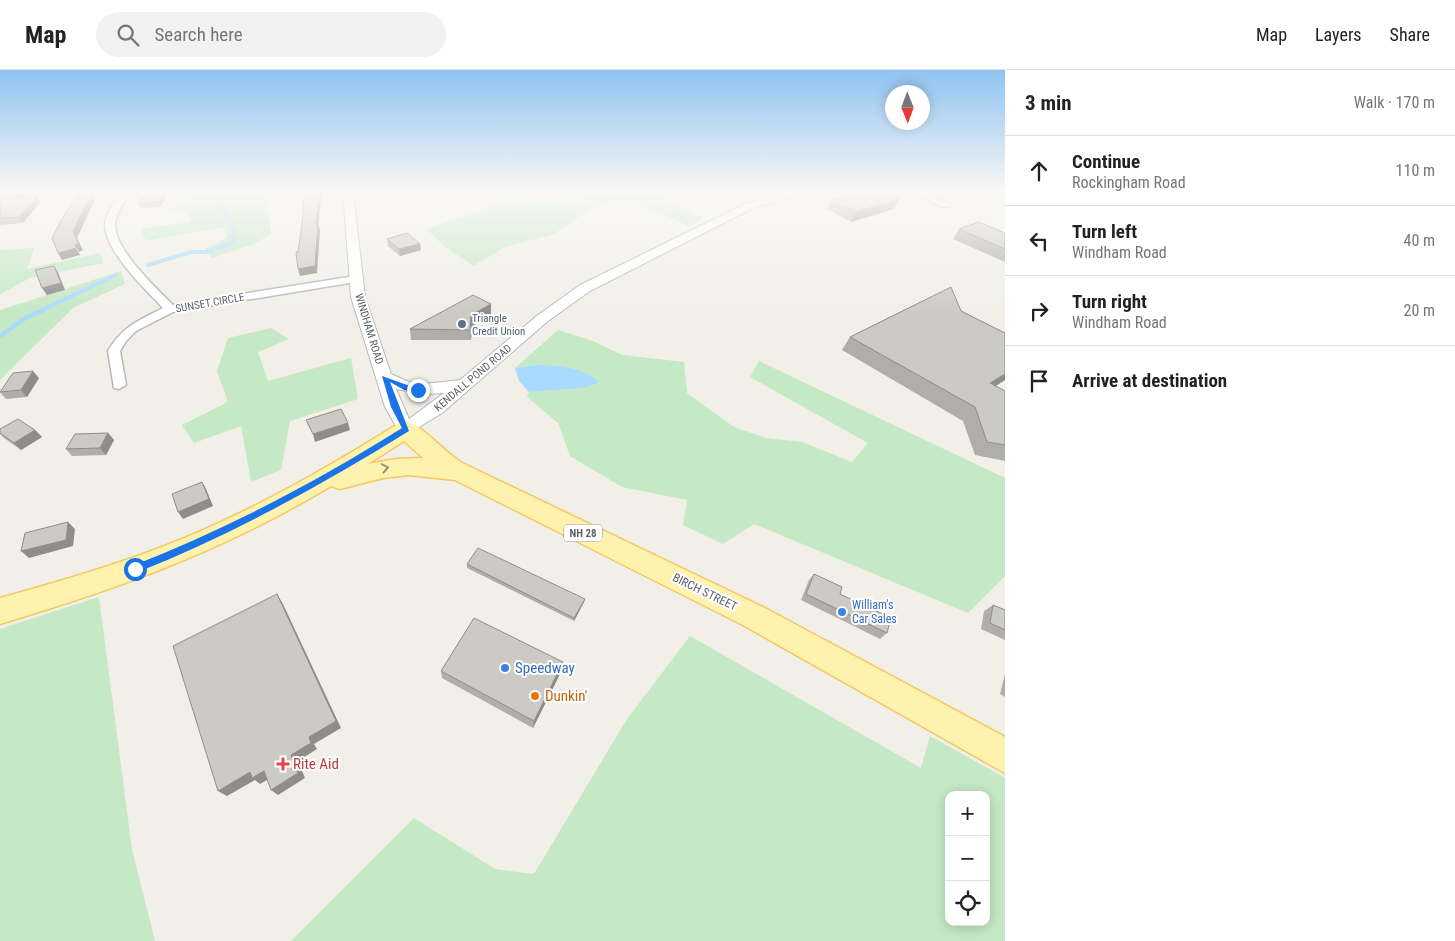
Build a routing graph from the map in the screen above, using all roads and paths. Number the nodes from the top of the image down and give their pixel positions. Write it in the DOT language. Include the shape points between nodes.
graph roads {
  1 [pos="112,232"];
  2 [pos="351,232"];
  3 [pos="697,232"];
  4 [pos="355,279"];
  5 [pos="170,309"];
  6 [pos="385,377"];
  7 [pos="469,382"];
  8 [pos="119,385"];
  9 [pos="406,429"];
  10 [pos="468,476"];
  11 [pos="304,490"];
  12 [pos="0,611"];
  13 [pos="1005,756"];
  1 -- 5 [label="street" via="112,237"];
  2 -- 4 [label="street, WINDHAM ROAD"];
  3 -- 7 [label="street, KENDALL POND ROAD" via="585,288 543,318"];
  4 -- 5 [label="street, SUNSET CIRCLE"];
  4 -- 6 [label="street, WINDHAM ROAD" via="367,327"];
  5 -- 8 [label="street, SUNSET CIRCLE" via="132,328 121,339 114,351"];
  6 -- 7 [label="street, WINDHAM ROAD" via="418,390"];
  6 -- 9 [label="street, WINDHAM ROAD" via="394,407"];
  7 -- 9 [label="street, KENDALL POND ROAD"];
  9 -- 10 [label="main road, BIRCH STREET / NH 28" via="439,460"];
  9 -- 11 [label="main road, NH 28"];
  11 -- 10 [label="main road, NH 28, one-way" via="399,465 432,467"];
  10 -- 13 [label="main road, BIRCH STREET / NH 28" via="753,616"];
  11 -- 12 [label="main road, NH 28" via="187,549 135,569"];
}
